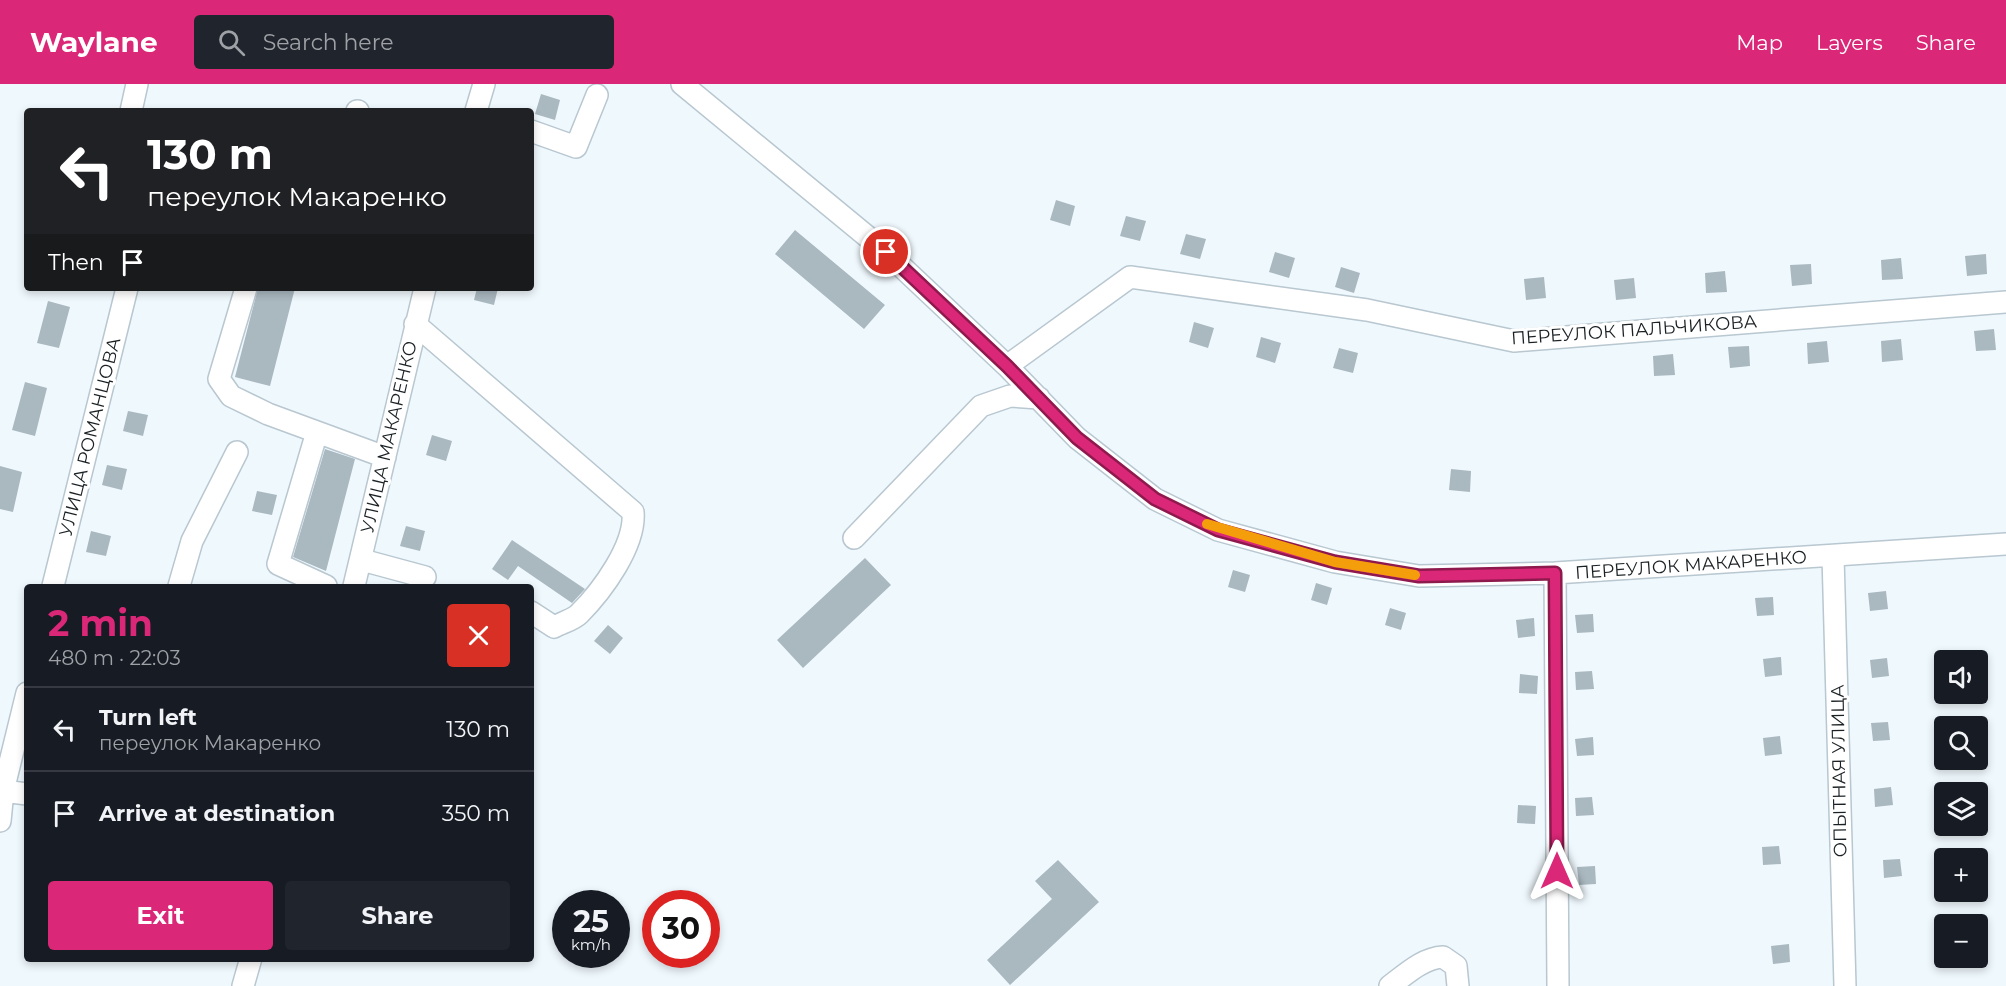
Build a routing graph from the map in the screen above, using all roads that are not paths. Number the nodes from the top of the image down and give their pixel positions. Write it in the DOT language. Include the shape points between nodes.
graph roads {
  1 [pos="137,84"];
  2 [pos="484,84"];
  3 [pos="682,84"];
  4 [pos="597,95"];
  5 [pos="132,108"];
  6 [pos="477,108"];
  7 [pos="534,132"];
  8 [pos="126,291"];
  9 [pos="245,291"];
  10 [pos="424,291"];
  11 [pos="2006,302"];
  12 [pos="415,324"];
  13 [pos="1007,366"];
  14 [pos="1039,398"];
  15 [pos="316,432"];
  16 [pos="237,452"];
  17 [pos="385,457"];
  18 [pos="854,538"];
  19 [pos="2006,544"];
  20 [pos="1833,556"];
  21 [pos="362,560"];
  22 [pos="1555,573"];
  23 [pos="425,577"];
  24 [pos="53,584"];
  25 [pos="180,584"];
  26 [pos="322,584"];
  27 [pos="355,584"];
  28 [pos="534,614"];
  29 [pos="24,705"];
  30 [pos="3,791"];
  31 [pos="24,794"];
  32 [pos="0,821"];
  33 [pos="250,962"];
  34 [pos="243,986"];
  35 [pos="1390,986"];
  36 [pos="1458,986"];
  37 [pos="1558,986"];
  38 [pos="1845,986"];
  1 -- 5 [label="street"];
  2 -- 6 [label="street"];
  3 -- 13 [label="street, ПЕРЕУЛОК МАКАРЕНКО" via="886,252"];
  4 -- 7 [label="street" via="576,147"];
  8 -- 24 [label="street, УЛИЦА РОМАНЦОВА"];
  9 -- 15 [label="street" via="219,380 231,396"];
  10 -- 12 [label="street, УЛИЦА МАКАРЕНКО"];
  11 -- 13 [label="street, ПЕРЕУЛОК ПАЛЬЧИКОВА" via="1514,341 1366,309 1130,277"];
  12 -- 17 [label="street, УЛИЦА МАКАРЕНКО"];
  12 -- 28 [label="street" via="633,512 634,526 626,552 578,616 554,627"];
  13 -- 14 [label="street, ПЕРЕУЛОК МАКАРЕНКО"];
  14 -- 18 [label="street" via="1010,396 981,406"];
  14 -- 22 [label="street, ПЕРЕУЛОК МАКАРЕНКО" via="1077,438 1155,499 1218,530 1335,562 1419,576"];
  15 -- 17 [label="street"];
  15 -- 26 [label="street" via="278,564"];
  16 -- 25 [label="street" via="192,541"];
  17 -- 21 [label="street, УЛИЦА МАКАРЕНКО"];
  19 -- 20 [label="street, ПЕРЕУЛОК МАКАРЕНКО"];
  20 -- 22 [label="street, ПЕРЕУЛОК МАКАРЕНКО"];
  20 -- 38 [label="street, ОПЫТНАЯ УЛИЦА"];
  21 -- 23 [label="street"];
  21 -- 27 [label="street, УЛИЦА МАКАРЕНКО"];
  22 -- 37 [label="street"];
  29 -- 30 [label="street"];
  30 -- 31 [label="street"];
  30 -- 32 [label="street"];
  33 -- 34 [label="street"];
  35 -- 36 [label="street" via="1433,957 1443,957 1456,966"];
}
